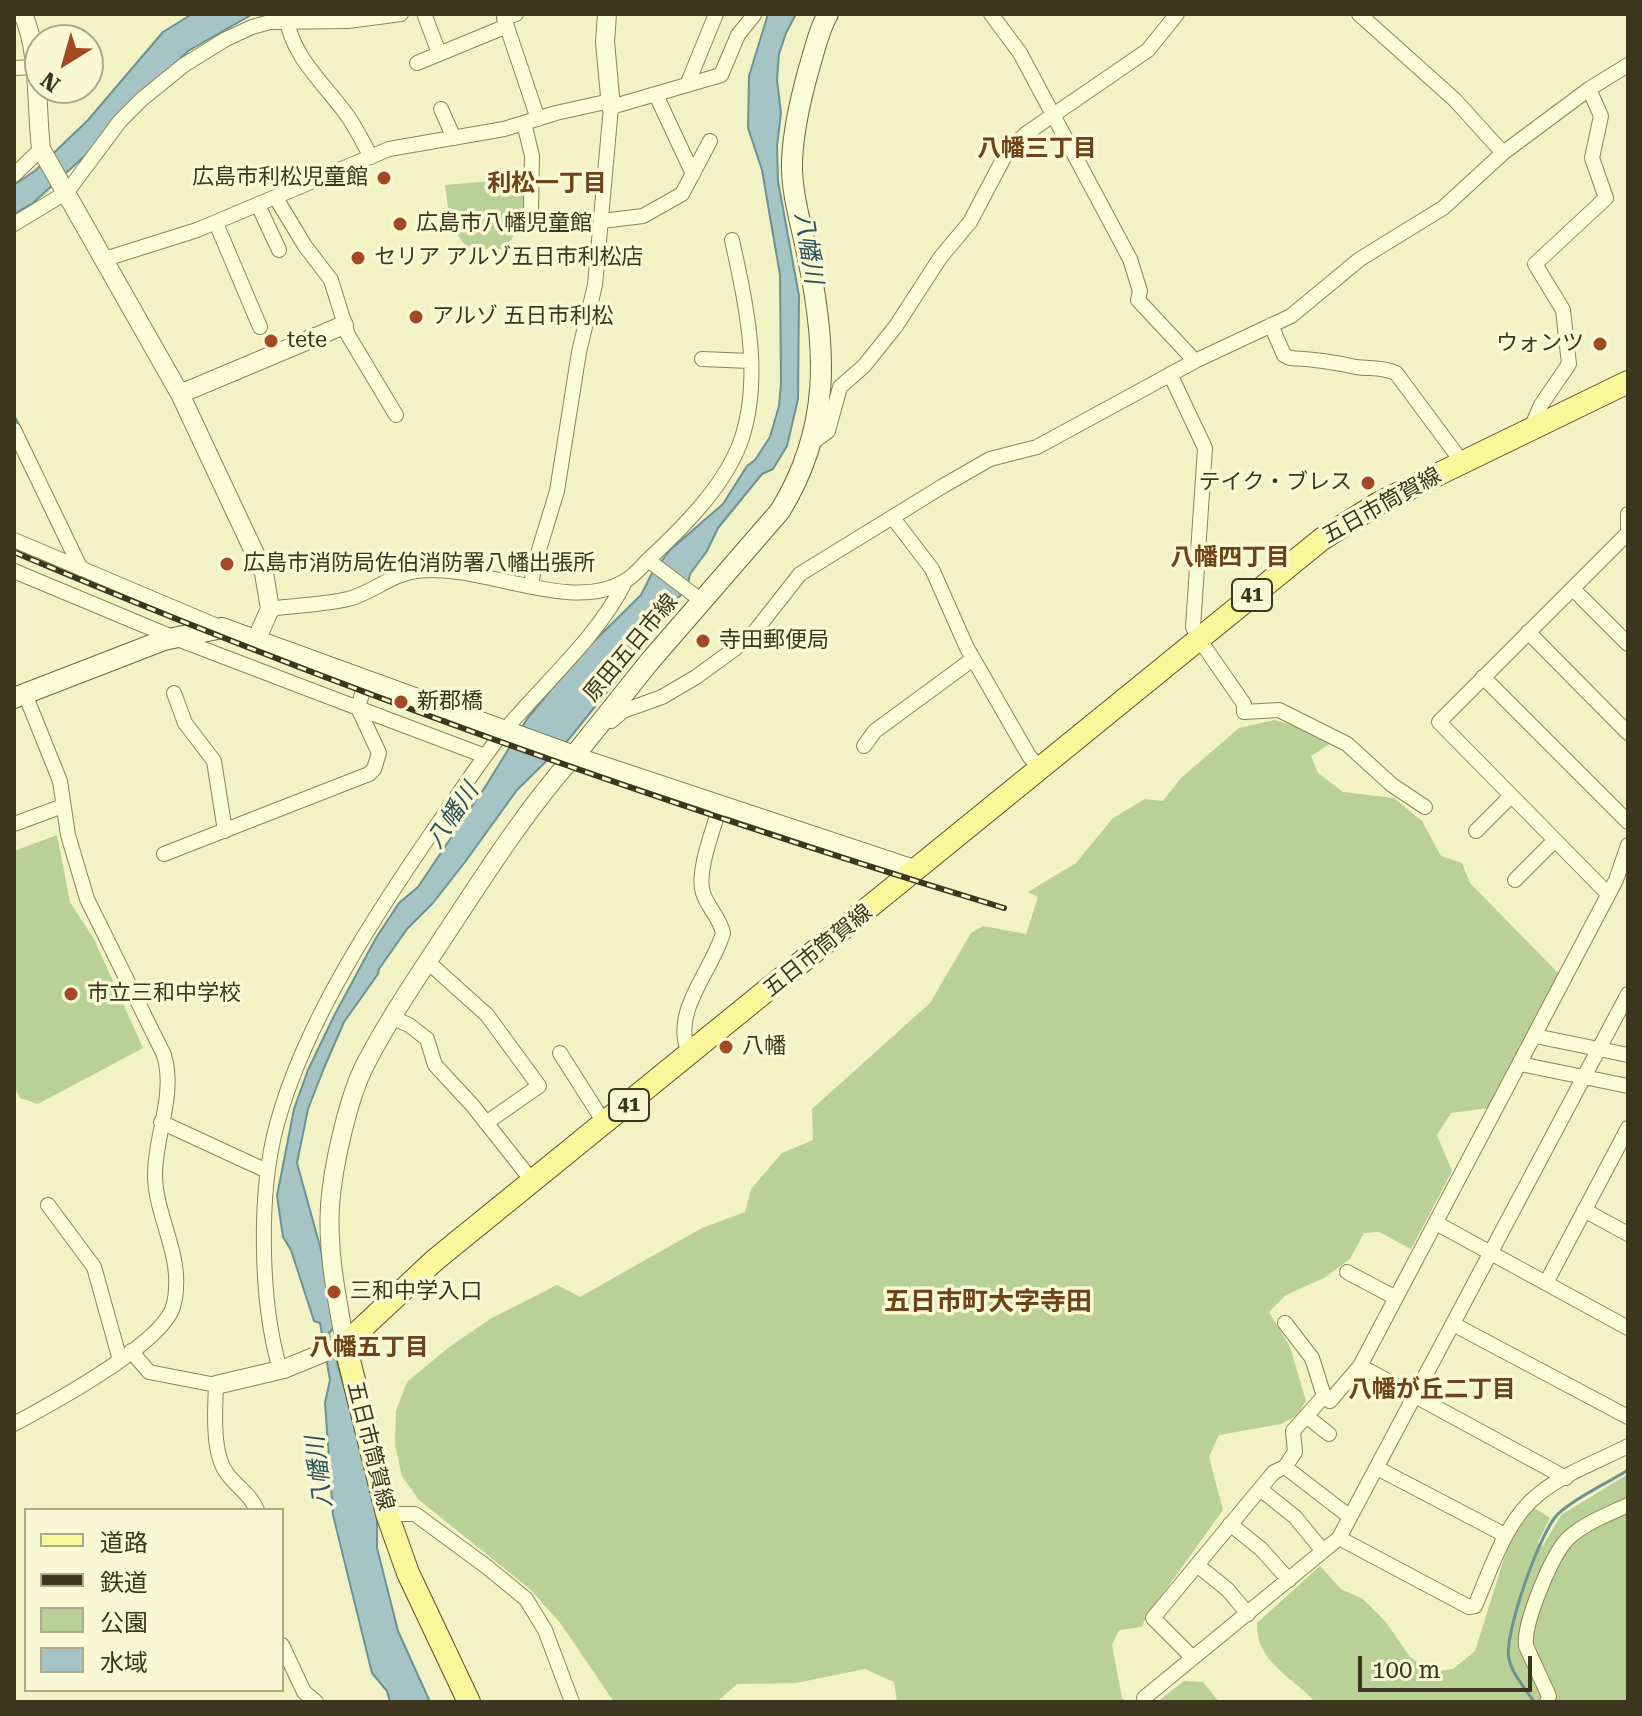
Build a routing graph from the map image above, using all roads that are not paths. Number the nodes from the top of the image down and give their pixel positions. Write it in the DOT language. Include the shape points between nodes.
graph roads {
  1 [pos="401,14"];
  2 [pos="607,14"];
  3 [pos="716,14"];
  4 [pos="828,14"];
  5 [pos="991,14"];
  6 [pos="1177,14"];
  7 [pos="1359,14"];
  8 [pos="754,15"];
  9 [pos="425,16"];
  10 [pos="286,17"];
  11 [pos="512,20"];
  12 [pos="439,53"];
  13 [pos="417,63"];
  14 [pos="1628,65"];
  15 [pos="687,85"];
  16 [pos="1589,89"];
  17 [pos="656,95"];
  18 [pos="39,104"];
  19 [pos="610,104"];
  20 [pos="441,109"];
  21 [pos="1052,116"];
  22 [pos="531,121"];
  23 [pos="454,138"];
  24 [pos="710,141"];
  25 [pos="44,153"];
  26 [pos="1503,153"];
  27 [pos="371,157"];
  28 [pos="693,174"];
  29 [pos="14,175"];
  30 [pos="65,190"];
  31 [pos="276,198"];
  32 [pos="258,205"];
  33 [pos="531,210"];
  34 [pos="602,221"];
  35 [pos="216,223"];
  36 [pos="14,224"];
  37 [pos="732,240"];
  38 [pos="279,250"];
  39 [pos="105,259"];
  40 [pos="344,325"];
  41 [pos="1271,325"];
  42 [pos="260,327"];
  43 [pos="702,359"];
  44 [pos="750,361"];
  45 [pos="1195,361"];
  46 [pos="1170,374"];
  47 [pos="1628,382"];
  48 [pos="180,394"];
  49 [pos="396,415"];
  50 [pos="1531,428"];
  51 [pos="14,430"];
  52 [pos="812,443"];
  53 [pos="1462,462"];
  54 [pos="1628,514"];
  55 [pos="893,518"];
  56 [pos="1628,534"];
  57 [pos="14,540"];
  58 [pos="650,562"];
  59 [pos="81,569"];
  60 [pos="14,571"];
  61 [pos="626,580"];
  62 [pos="531,585"];
  63 [pos="1573,589"];
  64 [pos="700,599"];
  65 [pos="270,609"];
  66 [pos="222,628"];
  67 [pos="1528,632"];
  68 [pos="172,637"];
  69 [pos="257,638"];
  70 [pos="1199,639"];
  71 [pos="1627,642"];
  72 [pos="973,659"];
  73 [pos="1483,677"];
  74 [pos="366,680"];
  75 [pos="174,693"];
  76 [pos="20,696"];
  77 [pos="358,708"];
  78 [pos="507,733"];
  79 [pos="1628,733"];
  80 [pos="864,746"];
  81 [pos="574,752"];
  82 [pos="485,756"];
  83 [pos="1041,769"];
  84 [pos="1511,796"];
  85 [pos="63,806"];
  86 [pos="720,806"];
  87 [pos="1425,807"];
  88 [pos="1628,822"];
  89 [pos="14,824"];
  90 [pos="225,831"];
  91 [pos="1476,831"];
  92 [pos="1555,840"];
  93 [pos="1628,845"];
  94 [pos="164,854"];
  95 [pos="917,870"];
  96 [pos="1515,880"];
  97 [pos="1622,883"];
  98 [pos="1608,894"];
  99 [pos="428,962"];
  100 [pos="1628,994"];
  101 [pos="393,1018"];
  102 [pos="1535,1036"];
  103 [pos="1599,1048"];
  104 [pos="560,1053"];
  105 [pos="690,1055"];
  106 [pos="1628,1055"];
  107 [pos="1520,1064"];
  108 [pos="1583,1077"];
  109 [pos="1628,1086"];
  110 [pos="161,1122"];
  111 [pos="486,1123"];
  112 [pos="605,1124"];
  113 [pos="1628,1128"];
  114 [pos="267,1171"];
  115 [pos="533,1182"];
  116 [pos="48,1205"];
  117 [pos="1584,1210"];
  118 [pos="1436,1223"];
  119 [pos="1628,1234"];
  120 [pos="1490,1253"];
  121 [pos="1347,1272"];
  122 [pos="1546,1283"];
  123 [pos="1396,1298"];
  124 [pos="1285,1323"];
  125 [pos="1453,1324"];
  126 [pos="1628,1328"];
  127 [pos="340,1345"];
  128 [pos="126,1355"];
  129 [pos="1360,1366"];
  130 [pos="282,1370"];
  131 [pos="216,1385"];
  132 [pos="1324,1396"];
  133 [pos="1415,1396"];
  134 [pos="1306,1416"];
  135 [pos="1628,1417"];
  136 [pos="14,1424"];
  137 [pos="1329,1434"];
  138 [pos="1628,1446"];
  139 [pos="1285,1467"];
  140 [pos="1377,1468"];
  141 [pos="1566,1478"];
  142 [pos="1260,1489"];
  143 [pos="1628,1505"];
  144 [pos="256,1508"];
  145 [pos="387,1514"];
  146 [pos="1350,1517"];
  147 [pos="1230,1524"];
  148 [pos="1505,1535"];
  149 [pos="1339,1538"];
  150 [pos="1323,1551"];
  151 [pos="1197,1565"];
  152 [pos="1289,1580"];
  153 [pos="1248,1614"];
  154 [pos="284,1649"];
  155 [pos="1193,1658"];
  156 [pos="1144,1698"];
  157 [pos="316,1702"];
  158 [pos="469,1702"];
  159 [pos="572,1702"];
  160 [pos="1547,1702"];
  1 -- 10 [label="street" via="348,21"];
  2 -- 19 [label="street"];
  3 -- 15 [label="street"];
  4 -- 52 [label="main road, 原田五日市線" via="804,89 792,163 819,321 821,400"];
  5 -- 21 [label="street" via="1020,53"];
  6 -- 21 [label="street" via="1148,50"];
  7 -- 26 [label="street" via="1455,100"];
  8 -- 15 [label="street" via="738,35 721,75"];
  9 -- 12 [label="street"];
  10 -- 27 [label="street" via="317,80 350,119"];
  10 -- 30 [label="street" via="226,39 166,78 120,121"];
  11 -- 12 [label="street"];
  11 -- 22 [label="street"];
  12 -- 13 [label="street"];
  14 -- 16 [label="street"];
  15 -- 17 [label="street"];
  16 -- 26 [label="street"];
  16 -- 50 [label="street" via="1601,116 1591,150 1606,198 1535,264 1563,310 1569,364"];
  17 -- 19 [label="street"];
  17 -- 28 [label="street"];
  18 -- 25 [label="street"];
  19 -- 22 [label="street"];
  19 -- 34 [label="street"];
  20 -- 23 [label="street"];
  21 -- 45 [label="street" via="1130,259 1138,300"];
  21 -- 52 [label="street" via="1008,150 970,222 896,326 840,387 828,431"];
  22 -- 23 [label="street"];
  22 -- 33 [label="street"];
  23 -- 27 [label="street"];
  24 -- 28 [label="street"];
  25 -- 29 [label="street"];
  25 -- 30 [label="street"];
  26 -- 41 [label="street" via="1443,208 1360,259 1299,311"];
  27 -- 31 [label="street"];
  28 -- 34 [label="street" via="682,194 643,216"];
  30 -- 36 [label="street"];
  30 -- 39 [label="street"];
  31 -- 32 [label="street"];
  31 -- 40 [label="street" via="331,280"];
  32 -- 35 [label="street"];
  32 -- 38 [label="street"];
  34 -- 62 [label="street" via="557,491"];
  35 -- 39 [label="street"];
  35 -- 42 [label="street"];
  37 -- 44 [label="street"];
  39 -- 48 [label="street"];
  40 -- 48 [label="street"];
  40 -- 49 [label="street"];
  41 -- 45 [label="street"];
  41 -- 53 [label="street" via="1290,358 1396,373"];
  43 -- 44 [label="street"];
  44 -- 58 [label="street" via="747,418 732,460"];
  45 -- 46 [label="street"];
  46 -- 55 [label="street" via="1037,447 990,459"];
  46 -- 70 [label="street" via="1205,448 1193,627"];
  47 -- 50 [label="main road, 五日市筒賀線 / 41"];
  48 -- 65 [label="street" via="264,573"];
  50 -- 53 [label="main road, 五日市筒賀線 / 41"];
  51 -- 59 [label="street"];
  52 -- 64 [label="main road, 原田五日市線" via="780,511"];
  53 -- 70 [label="main road, 五日市筒賀線 / 41" via="1379,503 1322,539"];
  54 -- 56 [label="street"];
  55 -- 72 [label="street" via="932,569"];
  55 -- 81 [label="street" via="800,574 756,630 729,653 662,697 615,716 594,743"];
  56 -- 63 [label="street"];
  57 -- 59 [label="street"];
  58 -- 61 [label="street"];
  58 -- 64 [label="street"];
  59 -- 66 [label="street"];
  60 -- 68 [label="street"];
  61 -- 62 [label="street" via="565,592"];
  61 -- 78 [label="street"];
  62 -- 65 [label="street" via="459,570 414,571 347,599"];
  63 -- 67 [label="street"];
  63 -- 71 [label="street"];
  64 -- 81 [label="main road, 原田五日市線"];
  65 -- 69 [label="street"];
  66 -- 68 [label="main road"];
  66 -- 69 [label="main road"];
  67 -- 73 [label="street"];
  67 -- 79 [label="street"];
  68 -- 76 [label="main road"];
  68 -- 77 [label="street"];
  69 -- 74 [label="main road"];
  70 -- 83 [label="main road, 五日市筒賀線 / 41"];
  70 -- 87 [label="street" via="1244,704 1244,712 1279,710 1347,744"];
  72 -- 80 [label="street" via="875,731"];
  72 -- 83 [label="street"];
  73 -- 84 [label="street" via="1439,722"];
  73 -- 88 [label="street"];
  74 -- 77 [label="street"];
  74 -- 78 [label="main road"];
  75 -- 90 [label="street" via="185,723 214,761"];
  76 -- 85 [label="street" via="60,781"];
  77 -- 82 [label="street"];
  77 -- 90 [label="street" via="379,753 369,774"];
  78 -- 81 [label="main road"];
  78 -- 82 [label="street"];
  81 -- 86 [label="street"];
  81 -- 99 [label="street" via="500,850"];
  82 -- 114 [label="street" via="399,881 332,996 288,1090"];
  83 -- 95 [label="main road, 五日市筒賀線 / 41"];
  84 -- 91 [label="street"];
  84 -- 92 [label="street"];
  85 -- 89 [label="street"];
  85 -- 110 [label="street" via="87,899 164,1055 169,1073"];
  86 -- 95 [label="street"];
  86 -- 105 [label="street" via="701,888 723,933 685,1020 684,1042"];
  90 -- 94 [label="street"];
  92 -- 96 [label="street"];
  92 -- 98 [label="street"];
  93 -- 97 [label="street"];
  95 -- 105 [label="main road, 五日市筒賀線 / 41"];
  97 -- 98 [label="street"];
  98 -- 102 [label="street"];
  99 -- 101 [label="street"];
  99 -- 111 [label="street" via="487,1015 539,1086"];
  100 -- 103 [label="street"];
  101 -- 111 [label="street" via="427,1039 435,1065"];
  101 -- 127 [label="street" via="364,1066 342,1135 330,1205"];
  102 -- 103 [label="street"];
  102 -- 107 [label="street"];
  103 -- 106 [label="street"];
  103 -- 108 [label="street"];
  104 -- 112 [label="street"];
  105 -- 112 [label="main road, 五日市筒賀線 / 41"];
  107 -- 108 [label="street"];
  107 -- 118 [label="street"];
  108 -- 109 [label="street"];
  108 -- 120 [label="street"];
  110 -- 114 [label="street"];
  110 -- 128 [label="street" via="155,1178 177,1286 172,1311"];
  111 -- 115 [label="street"];
  112 -- 115 [label="main road, 五日市筒賀線 / 41"];
  113 -- 117 [label="street"];
  114 -- 130 [label="street" via="267,1293 273,1348"];
  115 -- 127 [label="main road, 五日市筒賀線 / 41"];
  116 -- 128 [label="street" via="94,1267"];
  117 -- 119 [label="street"];
  117 -- 122 [label="street"];
  118 -- 120 [label="street"];
  118 -- 123 [label="street"];
  120 -- 122 [label="street"];
  120 -- 125 [label="street"];
  121 -- 123 [label="street"];
  122 -- 126 [label="street"];
  123 -- 129 [label="street"];
  124 -- 132 [label="street" via="1312,1358"];
  125 -- 133 [label="street"];
  125 -- 135 [label="street"];
  127 -- 130 [label="street"];
  127 -- 145 [label="main road, 五日市筒賀線"];
  128 -- 131 [label="street" via="149,1372"];
  128 -- 136 [label="street"];
  129 -- 132 [label="street" via="1330,1401"];
  129 -- 133 [label="street"];
  130 -- 131 [label="street"];
  131 -- 144 [label="street" via="220,1460"];
  132 -- 134 [label="street"];
  133 -- 140 [label="street"];
  133 -- 141 [label="street"];
  134 -- 137 [label="street"];
  134 -- 139 [label="street" via="1293,1431 1295,1452"];
  138 -- 141 [label="street"];
  139 -- 142 [label="street"];
  139 -- 146 [label="street"];
  140 -- 146 [label="street"];
  140 -- 148 [label="street"];
  141 -- 148 [label="street" via="1531,1501"];
  142 -- 147 [label="street"];
  142 -- 150 [label="street" via="1295,1517"];
  143 -- 160 [label="street" via="1565,1542 1534,1605 1526,1646"];
  145 -- 158 [label="main road, 五日市筒賀線" via="408,1573"];
  145 -- 159 [label="street" via="415,1514 526,1599 545,1630"];
  146 -- 149 [label="street"];
  147 -- 151 [label="street"];
  147 -- 152 [label="street"];
  148 -- 149 [label="street" via="1475,1606 1469,1607"];
  149 -- 150 [label="street"];
  150 -- 152 [label="street"];
  151 -- 153 [label="street"];
  151 -- 155 [label="street" via="1153,1618"];
  152 -- 153 [label="street"];
  153 -- 155 [label="street"];
  154 -- 157 [label="street" via="304,1692"];
  155 -- 156 [label="street"];
}
